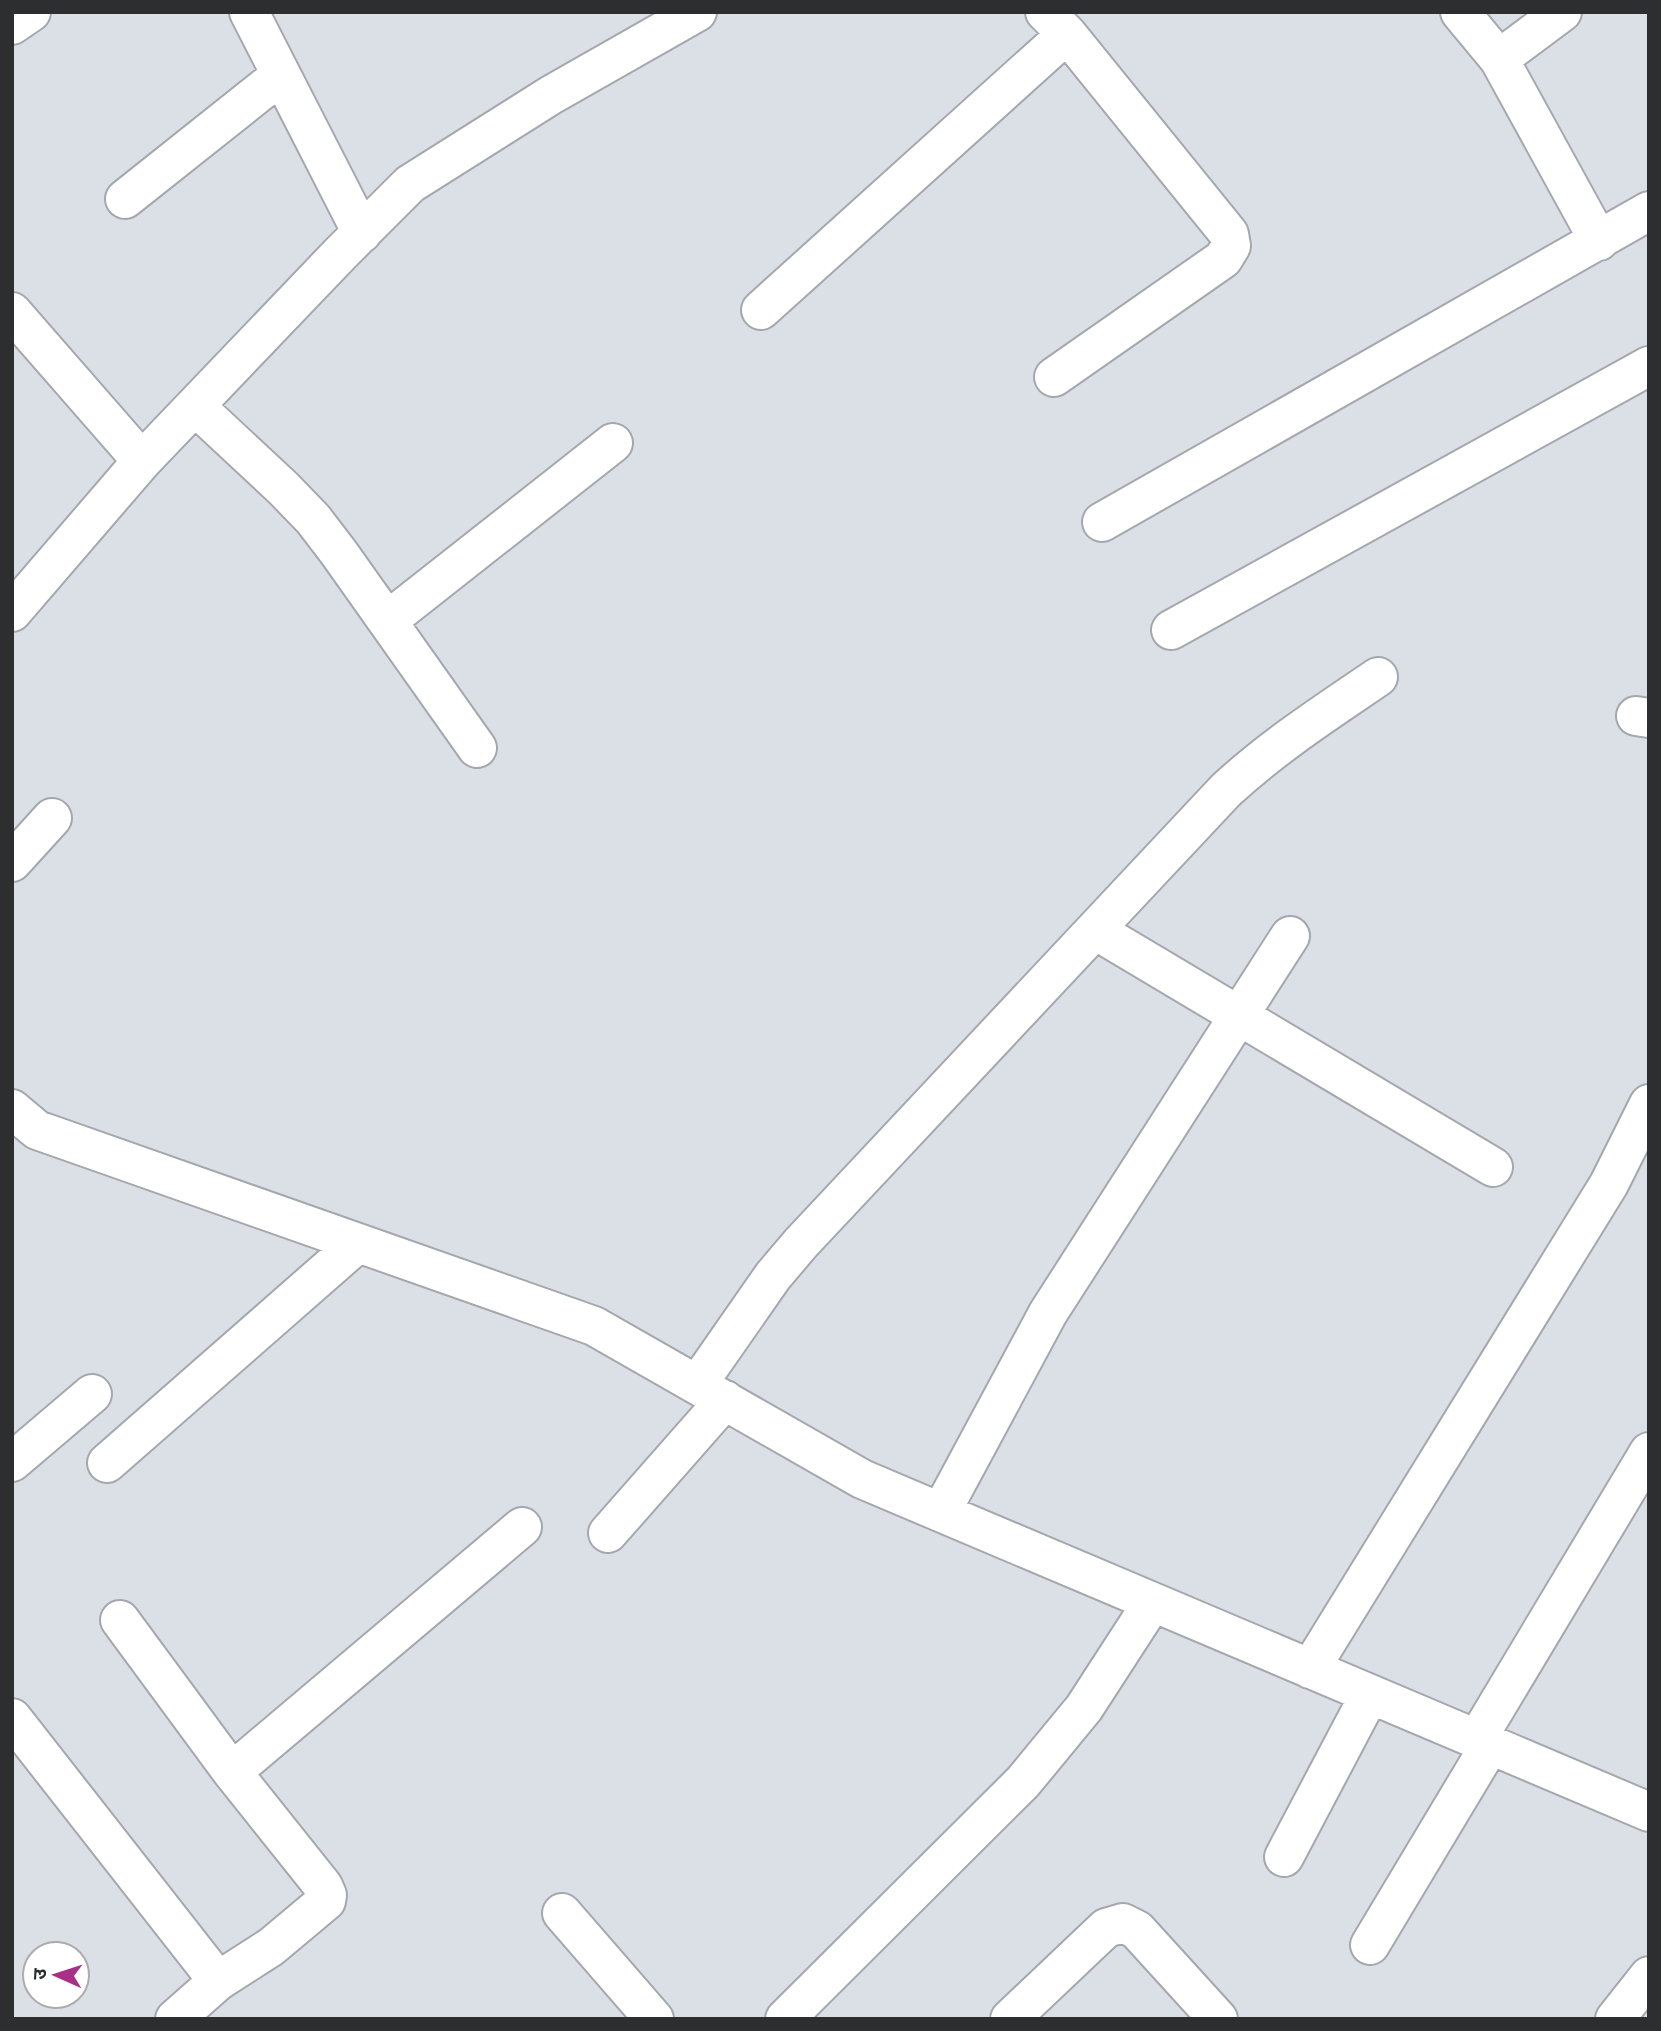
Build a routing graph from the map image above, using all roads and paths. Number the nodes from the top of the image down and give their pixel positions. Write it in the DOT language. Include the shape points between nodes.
graph roads {
  1 [pos="31,12"];
  2 [pos="249,12"];
  3 [pos="697,12"];
  4 [pos="1460,12"];
  5 [pos="1562,12"];
  6 [pos="1056,23"];
  7 [pos="12,25"];
  8 [pos="1499,59"];
  9 [pos="281,75"];
  10 [pos="125,199"];
  11 [pos="1649,211"];
  12 [pos="362,233"];
  13 [pos="1599,241"];
  14 [pos="761,310"];
  15 [pos="12,312"];
  16 [pos="1649,366"];
  17 [pos="1054,377"];
  18 [pos="195,406"];
  19 [pos="613,443"];
  20 [pos="142,461"];
  21 [pos="1102,522"];
  22 [pos="12,612"];
  23 [pos="387,621"];
  24 [pos="1171,630"];
  25 [pos="1378,677"];
  26 [pos="477,748"];
  27 [pos="52,818"];
  28 [pos="12,862"];
  29 [pos="1095,930"];
  30 [pos="1290,936"];
  31 [pos="1239,1016"];
  32 [pos="1649,1104"];
  33 [pos="12,1109"];
  34 [pos="1493,1167"];
  35 [pos="358,1243"];
  36 [pos="711,1393"];
  37 [pos="92,1394"];
  38 [pos="1649,1452"];
  39 [pos="12,1462"];
  40 [pos="107,1462"];
  41 [pos="941,1512"];
  42 [pos="522,1527"];
  43 [pos="608,1534"];
  44 [pos="1152,1602"];
  45 [pos="120,1620"];
  46 [pos="1310,1669"];
  47 [pos="1370,1694"];
  48 [pos="12,1718"];
  49 [pos="1483,1742"];
  50 [pos="232,1772"];
  51 [pos="1649,1812"];
  52 [pos="1284,1857"];
  53 [pos="562,1913"];
  54 [pos="1370,1945"];
  55 [pos="1649,1976"];
  56 [pos="218,1981"];
  57 [pos="174,2019"];
  58 [pos="654,2019"];
  59 [pos="785,2019"];
  60 [pos="1010,2019"];
  61 [pos="1218,2019"];
  62 [pos="1615,2019"];
  1 -- 7 [label="street"];
  2 -- 9 [label="street"];
  3 -- 12 [label="street" via="551,95 410,184"];
  4 -- 8 [label="street"];
  5 -- 8 [label="street"];
  6 -- 14 [label="street"];
  6 -- 17 [label="street" via="1229,234 1231,246 1223,259"];
  8 -- 13 [label="street"];
  9 -- 10 [label="street"];
  9 -- 12 [label="street"];
  11 -- 13 [label="street"];
  12 -- 18 [label="street"];
  13 -- 21 [label="street"];
  15 -- 20 [label="street"];
  16 -- 24 [label="street"];
  18 -- 20 [label="street"];
  18 -- 23 [label="street" via="313,519"];
  19 -- 23 [label="street"];
  20 -- 22 [label="street"];
  23 -- 26 [label="street"];
  25 -- 29 [label="street" via="1286,740 1226,790"];
  27 -- 28 [label="street"];
  29 -- 31 [label="street"];
  29 -- 36 [label="street" via="773,1276"];
  30 -- 31 [label="street"];
  31 -- 34 [label="street"];
  31 -- 41 [label="street" via="1048,1313"];
  32 -- 46 [label="street" via="1609,1184"];
  33 -- 35 [label="street" via="37,1130"];
  35 -- 36 [label="street" via="594,1326"];
  35 -- 40 [label="street"];
  36 -- 41 [label="street" via="862,1479"];
  36 -- 43 [label="street"];
  37 -- 39 [label="street"];
  38 -- 49 [label="street"];
  41 -- 44 [label="street"];
  42 -- 50 [label="street"];
  44 -- 46 [label="street"];
  44 -- 59 [label="street" via="1084,1708 1023,1782"];
  45 -- 50 [label="street"];
  46 -- 47 [label="street"];
  47 -- 49 [label="street"];
  47 -- 52 [label="street"];
  48 -- 56 [label="street"];
  49 -- 51 [label="street"];
  49 -- 54 [label="street"];
  50 -- 56 [label="street" via="327,1895 326,1901 271,1947"];
  53 -- 58 [label="street"];
  55 -- 62 [label="street"];
  56 -- 57 [label="street"];
  60 -- 61 [label="street" via="1106,1928 1123,1923 1137,1930"];
}
